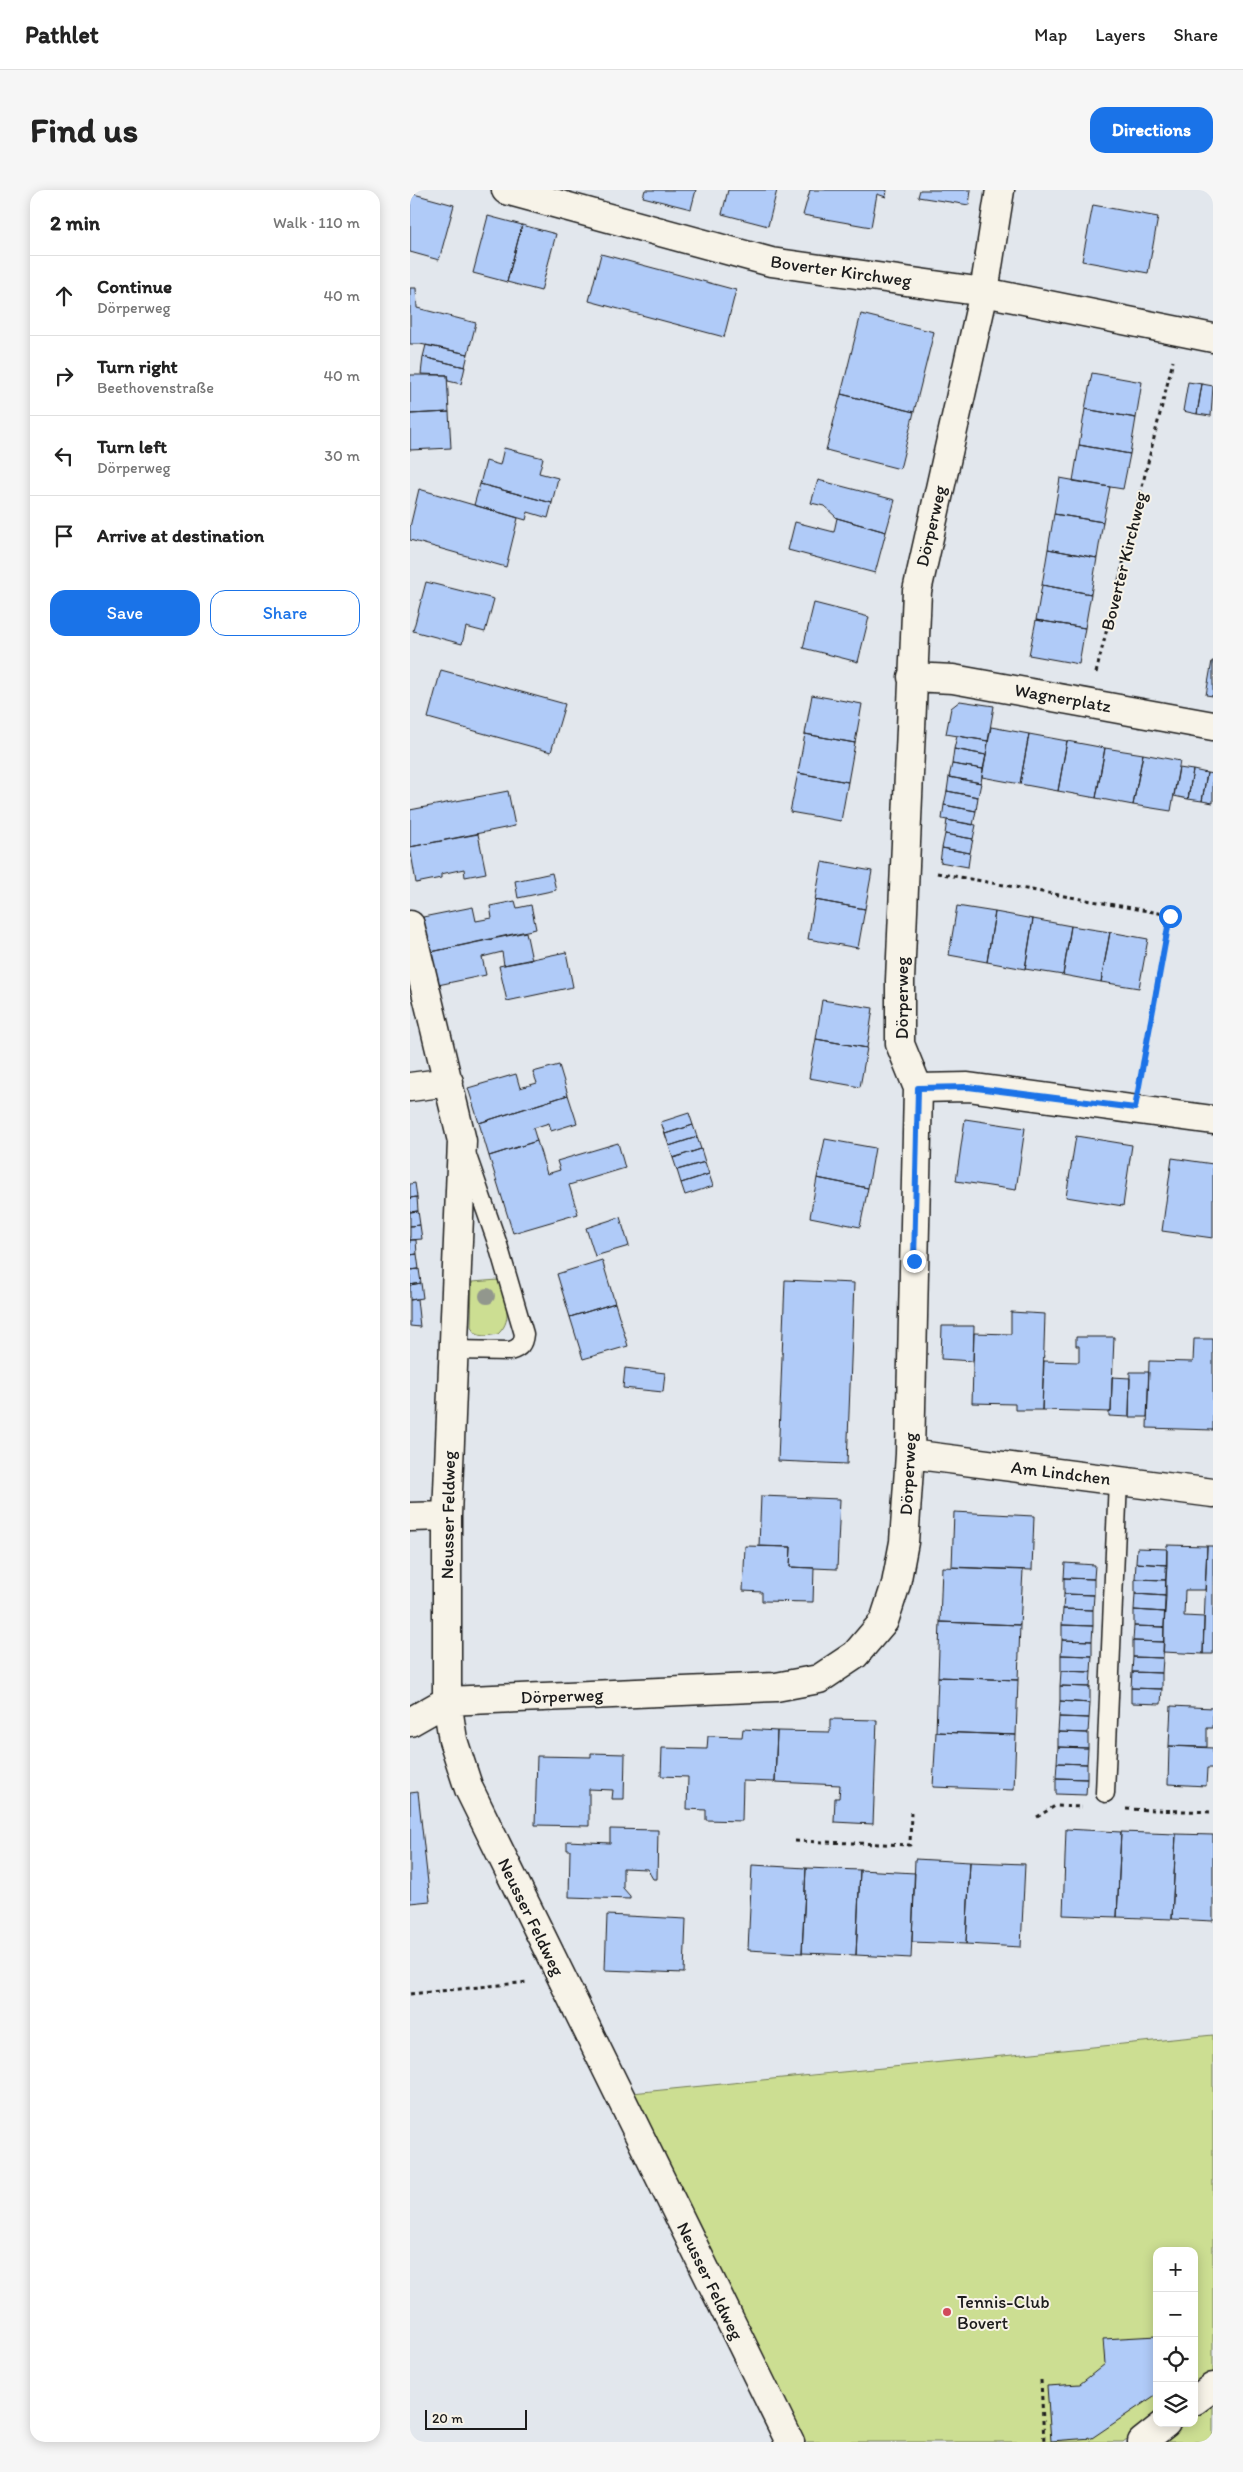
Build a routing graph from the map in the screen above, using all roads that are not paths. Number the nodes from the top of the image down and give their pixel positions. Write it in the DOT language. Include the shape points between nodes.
graph roads {
  1 [pos="506,190"];
  2 [pos="1000,190"];
  3 [pos="984,292"];
  4 [pos="1213,338"];
  5 [pos="912,677"];
  6 [pos="1213,726"];
  7 [pos="410,924"];
  8 [pos="449,1082"];
  9 [pos="410,1087"];
  10 [pos="918,1088"];
  11 [pos="1213,1120"];
  12 [pos="462,1141"];
  13 [pos="452,1350"];
  14 [pos="910,1454"];
  15 [pos="1118,1480"];
  16 [pos="1213,1493"];
  17 [pos="410,1516"];
  18 [pos="447,1516"];
  19 [pos="447,1701"];
  20 [pos="410,1722"];
  21 [pos="1105,1793"];
  22 [pos="1213,2387"];
  23 [pos="1198,2398"];
  24 [pos="1161,2427"];
  25 [pos="790,2442"];
  26 [pos="1142,2442"];
  1 -- 3 [label="street, Boverter Kirchweg" via="771,262"];
  2 -- 3 [label="street, Dörperweg"];
  3 -- 4 [label="street, Boverter Kirchweg"];
  3 -- 5 [label="street, Dörperweg" via="916,591"];
  5 -- 6 [label="street, Wagnerplatz" via="953,679"];
  5 -- 10 [label="street, Dörperweg" via="900,1044"];
  7 -- 8 [label="street, Neusser Feldweg"];
  8 -- 9 [label="street"];
  8 -- 12 [label="street, Neusser Feldweg"];
  10 -- 11 [label="street" via="968,1087"];
  10 -- 14 [label="street, Dörperweg"];
  12 -- 13 [label="street, Neusser Feldweg"];
  12 -- 13 [label="lane, Neusser Feldweg" via="524,1334 518,1348 510,1351"];
  13 -- 18 [label="street, Neusser Feldweg"];
  14 -- 15 [label="street, Am Lindchen"];
  14 -- 19 [label="street, Dörperweg" via="904,1542 896,1584 884,1621 855,1654 819,1679 776,1687"];
  15 -- 16 [label="street, Am Lindchen"];
  15 -- 21 [label="lane"];
  17 -- 18 [label="street"];
  18 -- 19 [label="street, Neusser Feldweg"];
  19 -- 20 [label="street"];
  19 -- 25 [label="street, Neusser Feldweg" via="452,1740 470,1789"];
  22 -- 23 [label="street"];
  24 -- 26 [label="street"];
}
